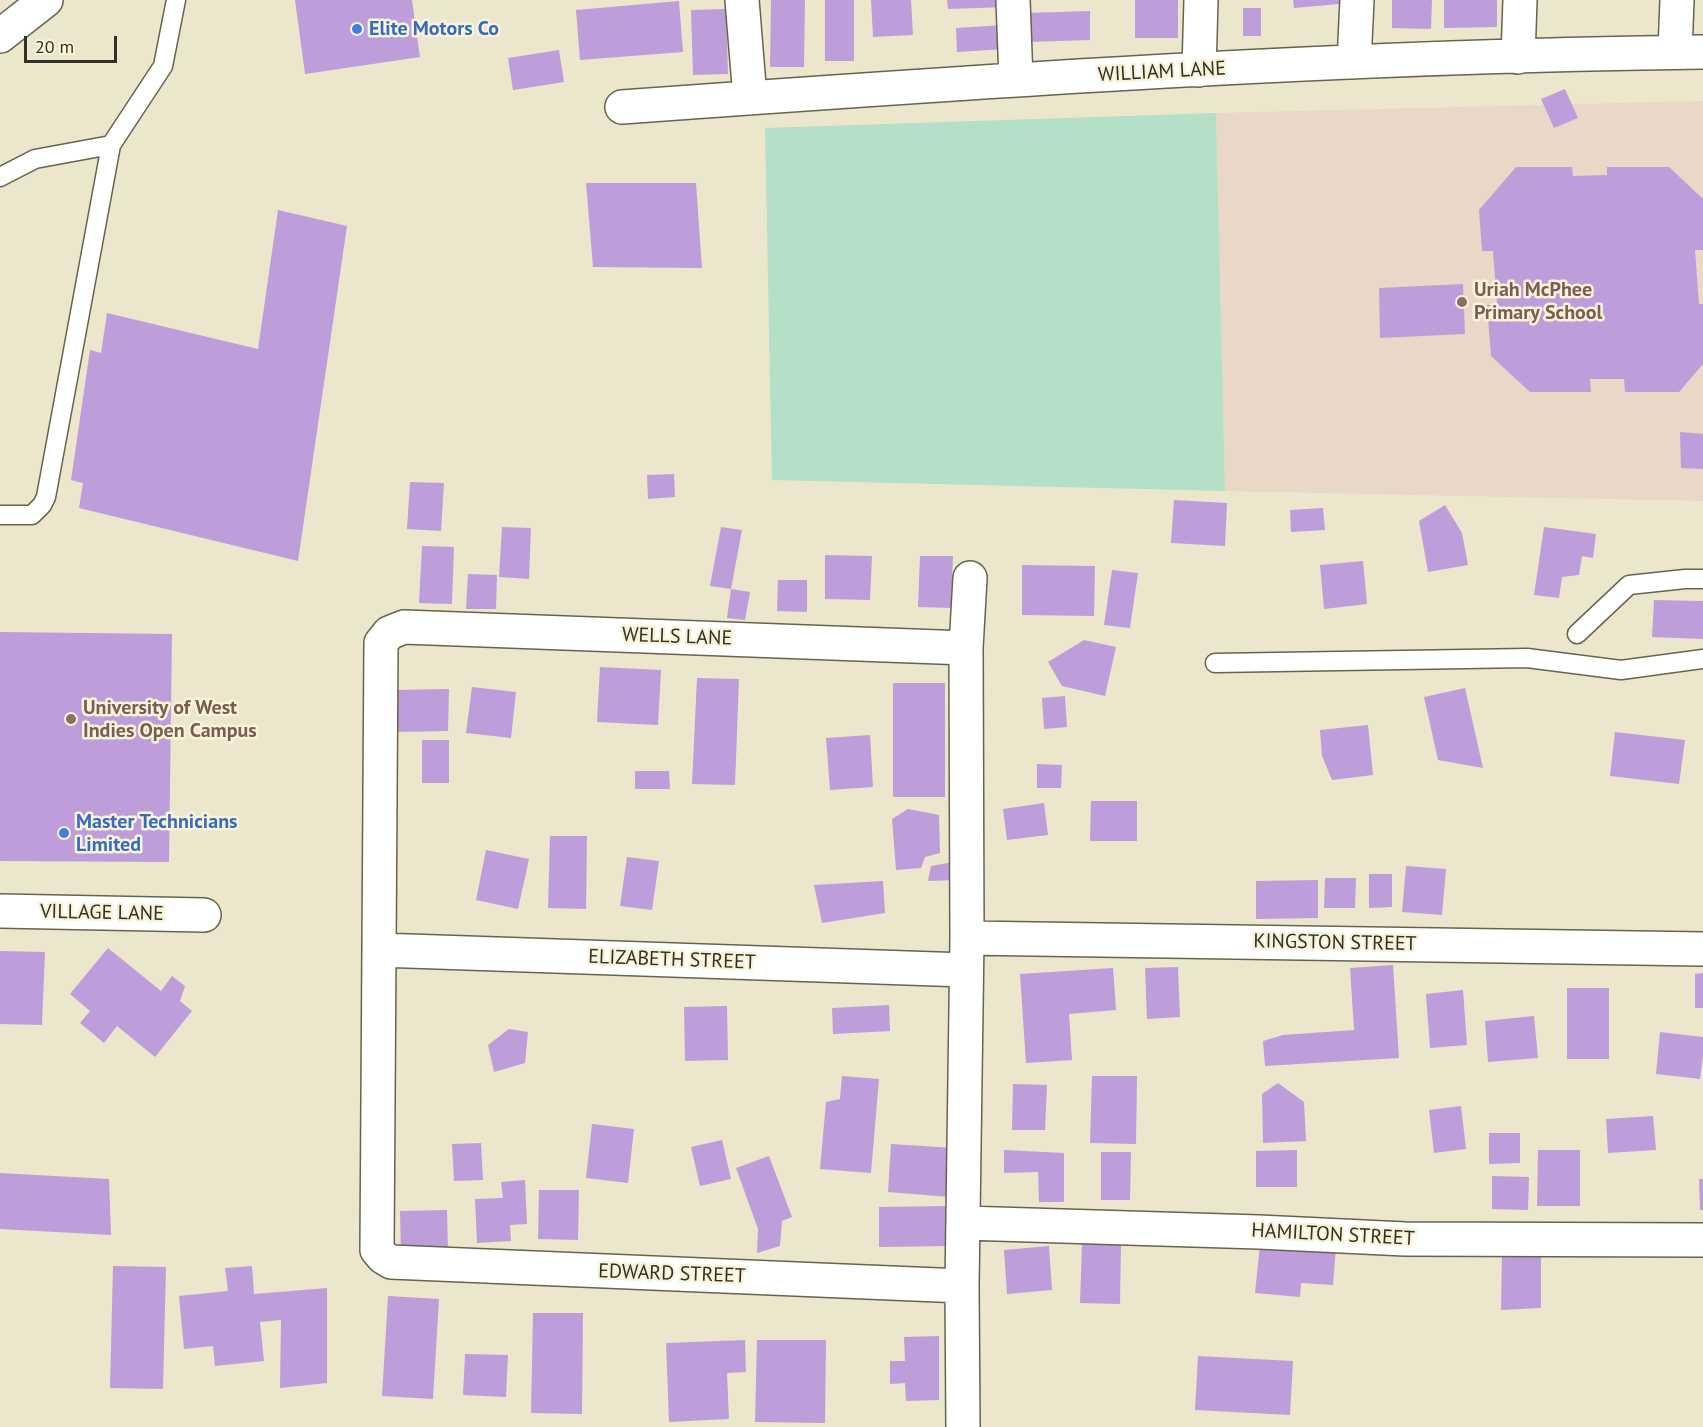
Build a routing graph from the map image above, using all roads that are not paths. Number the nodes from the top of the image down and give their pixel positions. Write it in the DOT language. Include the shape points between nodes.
graph roads {
  1 [pos="46,0"];
  2 [pos="176,0"];
  3 [pos="742,0"];
  4 [pos="1013,0"];
  5 [pos="1201,0"];
  6 [pos="1357,0"];
  7 [pos="1520,0"];
  8 [pos="1677,0"];
  9 [pos="0,36"];
  10 [pos="1689,52"];
  11 [pos="1518,57"];
  12 [pos="1354,63"];
  13 [pos="1199,70"];
  14 [pos="1016,81"];
  15 [pos="750,98"];
  16 [pos="622,107"];
  17 [pos="111,145"];
  18 [pos="0,177"];
  19 [pos="0,515"];
  20 [pos="970,578"];
  21 [pos="1703,579"];
  22 [pos="1578,634"];
  23 [pos="966,648"];
  24 [pos="1703,659"];
  25 [pos="1215,663"];
  26 [pos="0,912"];
  27 [pos="204,915"];
  28 [pos="1703,949"];
  29 [pos="379,950"];
  30 [pos="967,954"];
  31 [pos="964,1222"];
  32 [pos="1703,1240"];
  33 [pos="962,1286"];
  34 [pos="963,1427"];
  1 -- 9 [label="street"];
  2 -- 17 [label="lane" via="163,66"];
  3 -- 15 [label="street"];
  4 -- 14 [label="street"];
  5 -- 13 [label="street"];
  6 -- 12 [label="street"];
  7 -- 11 [label="street"];
  8 -- 10 [label="street"];
  10 -- 11 [label="street, WILLIAM LANE"];
  11 -- 12 [label="street, WILLIAM LANE"];
  12 -- 13 [label="street, WILLIAM LANE"];
  13 -- 14 [label="street, WILLIAM LANE"];
  14 -- 15 [label="street, WILLIAM LANE"];
  15 -- 16 [label="street, WILLIAM LANE"];
  17 -- 18 [label="lane" via="35,159"];
  17 -- 19 [label="lane" via="46,497 32,514"];
  20 -- 23 [label="street"];
  21 -- 22 [label="lane" via="1629,585"];
  23 -- 29 [label="street, WELLS LANE" via="404,627 389,633 381,643"];
  23 -- 30 [label="street"];
  24 -- 25 [label="lane" via="1621,670 1527,658"];
  26 -- 27 [label="street, VILLAGE LANE"];
  28 -- 30 [label="street, KINGSTON STREET"];
  29 -- 30 [label="street, ELIZABETH STREET"];
  29 -- 33 [label="street, EDWARD STREET" via="377,1250 383,1257 403,1263"];
  30 -- 31 [label="street"];
  31 -- 32 [label="street, HAMILTON STREET" via="1405,1239"];
  31 -- 33 [label="street"];
  33 -- 34 [label="street"];
}
